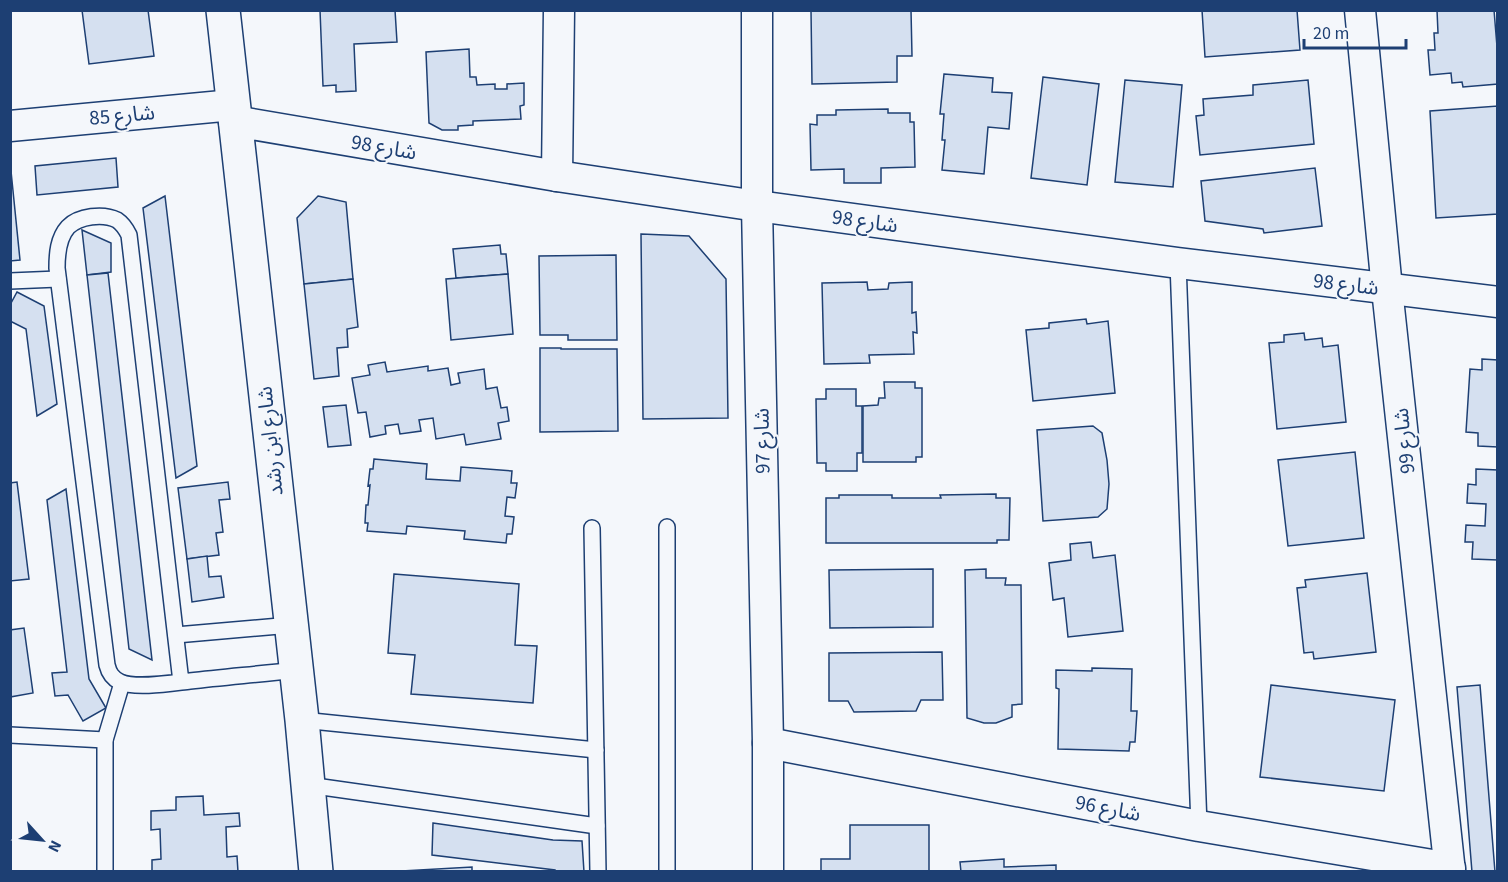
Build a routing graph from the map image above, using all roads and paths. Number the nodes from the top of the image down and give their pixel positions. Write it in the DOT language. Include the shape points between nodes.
graph roads {
  1 [pos="223,10"];
  2 [pos="559,10"];
  3 [pos="756,10"];
  4 [pos="1360,10"];
  5 [pos="233,113"];
  6 [pos="10,126"];
  7 [pos="557,176"];
  8 [pos="757,206"];
  9 [pos="1178,262"];
  10 [pos="58,279"];
  11 [pos="10,281"];
  12 [pos="1388,289"];
  13 [pos="1497,302"];
  14 [pos="667,527"];
  15 [pos="592,528"];
  16 [pos="291,625"];
  17 [pos="176,635"];
  18 [pos="296,670"];
  19 [pos="181,682"];
  20 [pos="122,683"];
  21 [pos="302,720"];
  22 [pos="10,735"];
  23 [pos="105,740"];
  24 [pos="768,743"];
  25 [pos="596,750"];
  26 [pos="308,785"];
  27 [pos="597,826"];
  28 [pos="1199,826"];
  29 [pos="1450,870"];
  30 [pos="105,872"];
  31 [pos="315,872"];
  32 [pos="598,872"];
  33 [pos="667,872"];
  34 [pos="768,872"];
  1 -- 5 [label="street, شارع ابن رشد"];
  2 -- 7 [label="street"];
  3 -- 8 [label="street, شارع 97"];
  4 -- 12 [label="street, شارع 99"];
  5 -- 6 [label="street, شارع 85"];
  5 -- 7 [label="street, شارع 98"];
  5 -- 16 [label="street, شارع ابن رشد"];
  7 -- 8 [label="street, شارع 98"];
  8 -- 9 [label="street, شارع 98"];
  8 -- 24 [label="street, شارع 97"];
  9 -- 12 [label="street, شارع 98"];
  9 -- 28 [label="lane"];
  10 -- 11 [label="lane"];
  10 -- 17 [label="lane" via="57,253 67,228 78,220 97,216 115,219 124,226 129,235"];
  10 -- 20 [label="lane" via="107,665"];
  12 -- 13 [label="street, شارع 98"];
  12 -- 29 [label="street, شارع 99"];
  14 -- 33 [label="lane"];
  15 -- 25 [label="lane"];
  16 -- 17 [label="lane"];
  16 -- 18 [label="street, شارع ابن رشد"];
  17 -- 19 [label="lane"];
  18 -- 19 [label="lane"];
  18 -- 21 [label="street, شارع ابن رشد"];
  19 -- 20 [label="lane"];
  20 -- 23 [label="lane"];
  21 -- 25 [label="lane"];
  21 -- 26 [label="street, شارع ابن رشد"];
  22 -- 23 [label="lane"];
  23 -- 30 [label="lane"];
  24 -- 28 [label="street, شارع 96"];
  24 -- 34 [label="street, شارع 97"];
  25 -- 27 [label="lane"];
  26 -- 27 [label="lane"];
  26 -- 31 [label="street, شارع ابن رشد"];
  27 -- 32 [label="lane"];
  28 -- 29 [label="street, شارع 96"];
}
